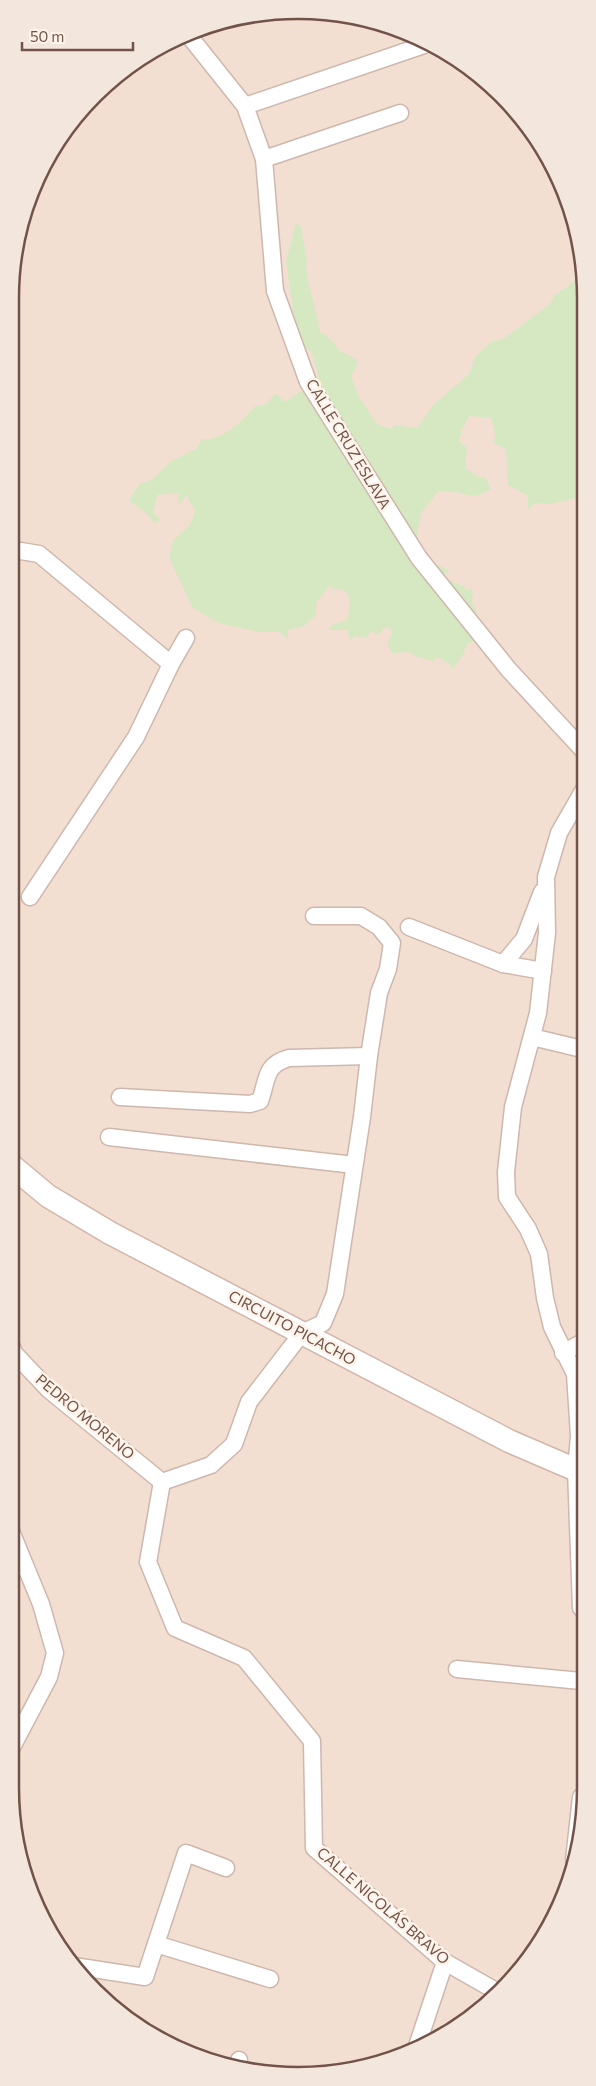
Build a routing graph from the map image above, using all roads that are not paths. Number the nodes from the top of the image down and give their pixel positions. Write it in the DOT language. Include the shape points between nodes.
graph roads {
  1 [pos="192,40"];
  2 [pos="419,47"];
  3 [pos="245,106"];
  4 [pos="400,114"];
  5 [pos="264,159"];
  6 [pos="19,551"];
  7 [pos="186,638"];
  8 [pos="171,664"];
  9 [pos="577,744"];
  10 [pos="577,800"];
  11 [pos="546,877"];
  12 [pos="30,897"];
  13 [pos="314,916"];
  14 [pos="409,927"];
  15 [pos="504,964"];
  16 [pos="543,971"];
  17 [pos="532,1037"];
  18 [pos="577,1048"];
  19 [pos="369,1056"];
  20 [pos="120,1097"];
  21 [pos="109,1137"];
  22 [pos="354,1165"];
  23 [pos="19,1172"];
  24 [pos="302,1333"];
  25 [pos="577,1346"];
  26 [pos="563,1353"];
  27 [pos="19,1359"];
  28 [pos="577,1404"];
  29 [pos="577,1470"];
  30 [pos="162,1482"];
  31 [pos="19,1550"];
  32 [pos="457,1669"];
  33 [pos="577,1681"];
  34 [pos="19,1734"];
  35 [pos="226,1868"];
  36 [pos="156,1944"];
  37 [pos="445,1962"];
  38 [pos="84,1968"];
  39 [pos="270,1979"];
  40 [pos="492,1988"];
  41 [pos="419,2039"];
  1 -- 3 [label="street, CALLE CRUZ ESLAVA"];
  2 -- 3 [label="street"];
  3 -- 5 [label="street, CALLE CRUZ ESLAVA"];
  4 -- 5 [label="street"];
  5 -- 9 [label="street, CALLE CRUZ ESLAVA" via="276,291 308,382 419,558 508,670"];
  6 -- 8 [label="street" via="39,554"];
  7 -- 8 [label="street"];
  8 -- 12 [label="street" via="136,737"];
  10 -- 11 [label="street" via="559,833"];
  11 -- 15 [label="street" via="524,939"];
  11 -- 16 [label="street" via="547,934"];
  13 -- 19 [label="street" via="361,916 378,927 392,943"];
  14 -- 15 [label="street"];
  15 -- 16 [label="street"];
  16 -- 17 [label="street"];
  17 -- 18 [label="street"];
  17 -- 26 [label="street" via="513,1107 506,1172 507,1197 528,1229 539,1254 552,1328"];
  19 -- 20 [label="street" via="289,1058 277,1062 269,1069 260,1100 250,1104"];
  19 -- 22 [label="street"];
  21 -- 22 [label="street"];
  22 -- 24 [label="street" via="336,1294 323,1323"];
  23 -- 24 [label="main road, CIRCUITO PICACHO" via="48,1196 110,1233"];
  24 -- 29 [label="main road, CIRCUITO PICACHO" via="509,1441"];
  24 -- 30 [label="street" via="249,1402 234,1444 211,1465"];
  25 -- 26 [label="street"];
  26 -- 28 [label="street" via="574,1374"];
  27 -- 30 [label="street, PEDRO MORENO" via="49,1390"];
  30 -- 37 [label="street, CALLE NICOLÁS BRAVO" via="148,1562 175,1628 244,1658 312,1741 314,1848"];
  31 -- 34 [label="street" via="41,1604 55,1653 49,1677"];
  32 -- 33 [label="street"];
  35 -- 36 [label="street" via="186,1853"];
  36 -- 38 [label="street" via="145,1977"];
  36 -- 39 [label="street"];
  37 -- 40 [label="street, CALLE NICOLÁS BRAVO"];
  37 -- 41 [label="street"];
}
